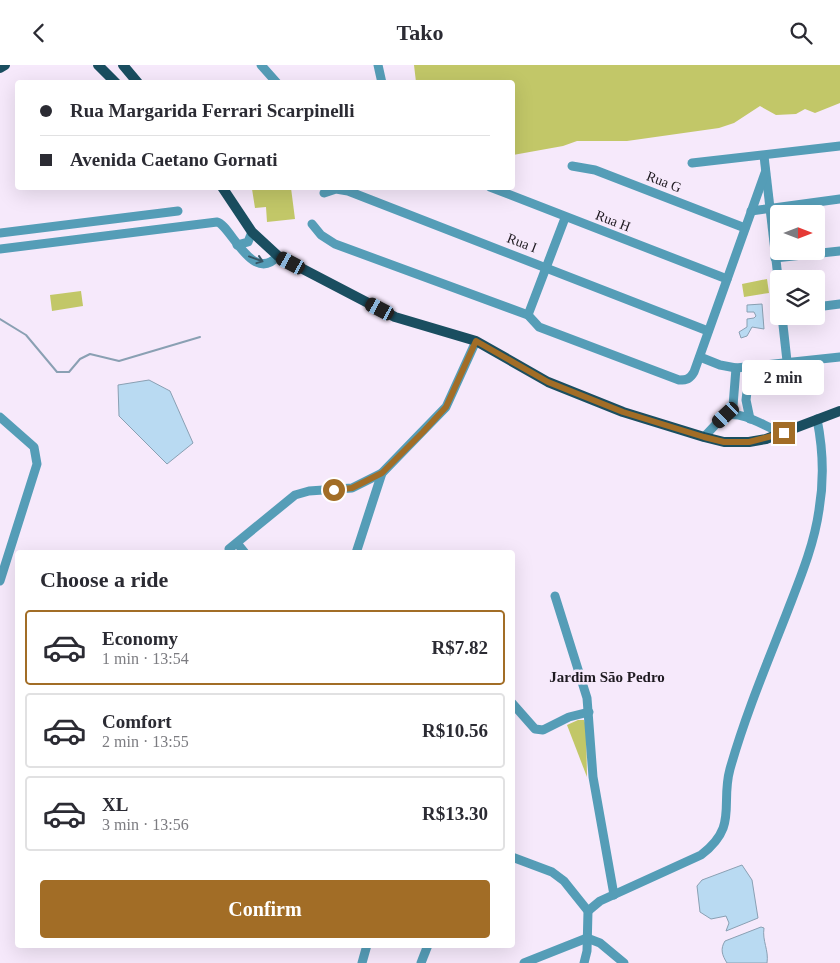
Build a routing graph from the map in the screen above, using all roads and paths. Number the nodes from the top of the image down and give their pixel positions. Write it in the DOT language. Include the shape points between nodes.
graph roads {
  1 [pos="5,65"];
  2 [pos="98,65"];
  3 [pos="123,65"];
  4 [pos="261,65"];
  5 [pos="378,65"];
  6 [pos="0,68"];
  7 [pos="113,80"];
  8 [pos="136,80"];
  9 [pos="274,80"];
  10 [pos="381,80"];
  11 [pos="840,146"];
  12 [pos="764,156"];
  13 [pos="692,163"];
  14 [pos="572,165"];
  15 [pos="765,173"];
  16 [pos="224,190"];
  17 [pos="333,190"];
  18 [pos="342,190"];
  19 [pos="497,190"];
  20 [pos="324,193"];
  21 [pos="840,199"];
  22 [pos="769,208"];
  23 [pos="752,211"];
  24 [pos="770,216"];
  25 [pos="565,218"];
  26 [pos="312,224"];
  27 [pos="176,227"];
  28 [pos="745,228"];
  29 [pos="252,232"];
  30 [pos="0,233"];
  31 [pos="237,245"];
  32 [pos="0,249"];
  33 [pos="840,251"];
  34 [pos="825,253"];
  35 [pos="278,256"];
  36 [pos="546,268"];
  37 [pos="727,279"];
  38 [pos="840,304"];
  39 [pos="825,306"];
  40 [pos="528,315"];
  41 [pos="783,325"];
  42 [pos="708,331"];
  43 [pos="476,341"];
  44 [pos="700,357"];
  45 [pos="840,357"];
  46 [pos="787,361"];
  47 [pos="750,367"];
  48 [pos="736,368"];
  49 [pos="840,411"];
  50 [pos="726,415"];
  51 [pos="0,417"];
  52 [pos="750,419"];
  53 [pos="817,419"];
  54 [pos="784,433"];
  55 [pos="704,437"];
  56 [pos="382,473"];
  57 [pos="237,543"];
  58 [pos="229,549"];
  59 [pos="243,550"];
  60 [pos="357,550"];
  61 [pos="0,581"];
  62 [pos="555,596"];
  63 [pos="515,706"];
  64 [pos="589,712"];
  65 [pos="515,858"];
  66 [pos="614,895"];
  67 [pos="588,911"];
  68 [pos="587,938"];
  69 [pos="366,948"];
  70 [pos="427,948"];
  71 [pos="362,963"];
  72 [pos="421,963"];
  73 [pos="524,963"];
  74 [pos="584,963"];
  75 [pos="624,963"];
  1 -- 6 [label="main road"];
  2 -- 7 [label="main road"];
  3 -- 8 [label="main road"];
  4 -- 9 [label="street"];
  5 -- 10 [label="street"];
  11 -- 12 [label="street"];
  12 -- 13 [label="street"];
  12 -- 15 [label="street"];
  14 -- 28 [label="street, Rua G"];
  15 -- 22 [label="street"];
  15 -- 23 [label="street"];
  16 -- 29 [label="main road"];
  17 -- 20 [label="street, Rua I"];
  18 -- 36 [label="street, Rua I"];
  19 -- 25 [label="street, Rua H"];
  21 -- 22 [label="street"];
  22 -- 23 [label="street"];
  22 -- 24 [label="street"];
  23 -- 28 [label="street"];
  25 -- 36 [label="street"];
  25 -- 37 [label="street, Rua H"];
  26 -- 40 [label="street" via="335,244"];
  27 -- 30 [label="street" via="176,211"];
  27 -- 31 [label="street" via="221,223"];
  27 -- 32 [label="street"];
  28 -- 37 [label="street"];
  29 -- 31 [label="street" via="248,242"];
  29 -- 35 [label="main road"];
  31 -- 35 [label="street, one-way" via="252,259 263,262"];
  33 -- 34 [label="street"];
  35 -- 43 [label="main road" via="395,317"];
  36 -- 40 [label="street"];
  36 -- 42 [label="street, Rua I"];
  37 -- 42 [label="street"];
  38 -- 39 [label="street"];
  40 -- 44 [label="street" via="539,327 678,380 691,378"];
  41 -- 46 [label="street"];
  42 -- 44 [label="street"];
  43 -- 55 [label="main road" via="548,382 623,412"];
  43 -- 56 [label="street" via="446,407"];
  44 -- 48 [label="street"];
  45 -- 46 [label="street" via="797,363"];
  46 -- 47 [label="street"];
  47 -- 48 [label="street"];
  47 -- 52 [label="street" via="746,400"];
  48 -- 50 [label="street" via="733,406"];
  49 -- 53 [label="main road"];
  50 -- 52 [label="street" via="743,415"];
  50 -- 55 [label="street"];
  51 -- 61 [label="street" via="34,447 37,463"];
  52 -- 54 [label="street"];
  53 -- 54 [label="main road"];
  53 -- 66 [label="street" via="822,483 813,540 732,763 726,821 721,834 701,855"];
  54 -- 55 [label="main road" via="749,442 724,442"];
  56 -- 57 [label="street" via="352,488 295,495"];
  56 -- 60 [label="street"];
  57 -- 58 [label="street"];
  57 -- 59 [label="street"];
  62 -- 64 [label="street"];
  63 -- 64 [label="street" via="535,729 543,730 569,717"];
  64 -- 66 [label="street" via="593,777"];
  65 -- 67 [label="street" via="552,872 564,881"];
  66 -- 67 [label="street"];
  67 -- 68 [label="street"];
  68 -- 73 [label="street"];
  68 -- 74 [label="street"];
  68 -- 75 [label="street" via="600,943"];
  69 -- 71 [label="street"];
  70 -- 72 [label="street"];
}
